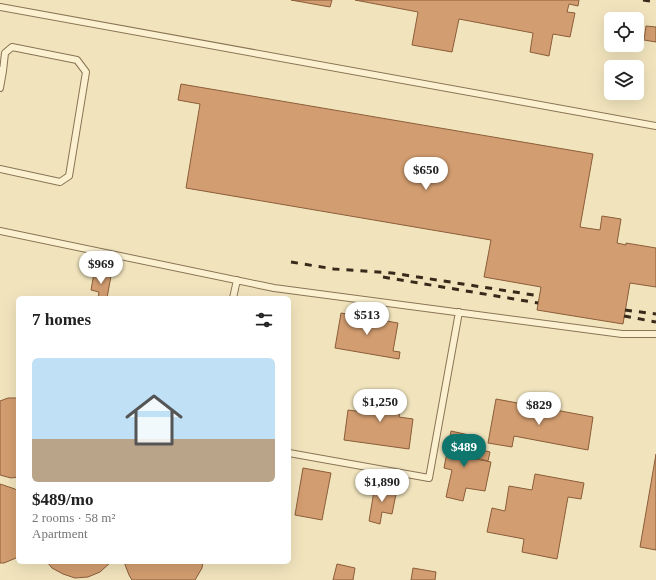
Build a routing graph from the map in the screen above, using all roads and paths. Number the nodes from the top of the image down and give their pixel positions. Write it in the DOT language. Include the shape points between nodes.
graph roads {
  1 [pos="0,7"];
  2 [pos="1,71"];
  3 [pos="0,88"];
  4 [pos="656,126"];
  5 [pos="0,169"];
  6 [pos="0,231"];
  7 [pos="237,280"];
  8 [pos="233,296"];
  9 [pos="459,312"];
  10 [pos="656,334"];
  11 [pos="291,453"];
  1 -- 4 [label="lane"];
  2 -- 3 [label="lane"];
  2 -- 5 [label="lane" via="5,53 12,47 77,60 86,72 69,176 60,182"];
  6 -- 7 [label="lane"];
  7 -- 8 [label="lane"];
  7 -- 9 [label="lane" via="274,288"];
  9 -- 10 [label="lane" via="622,334"];
  9 -- 11 [label="lane" via="429,478"];
}
